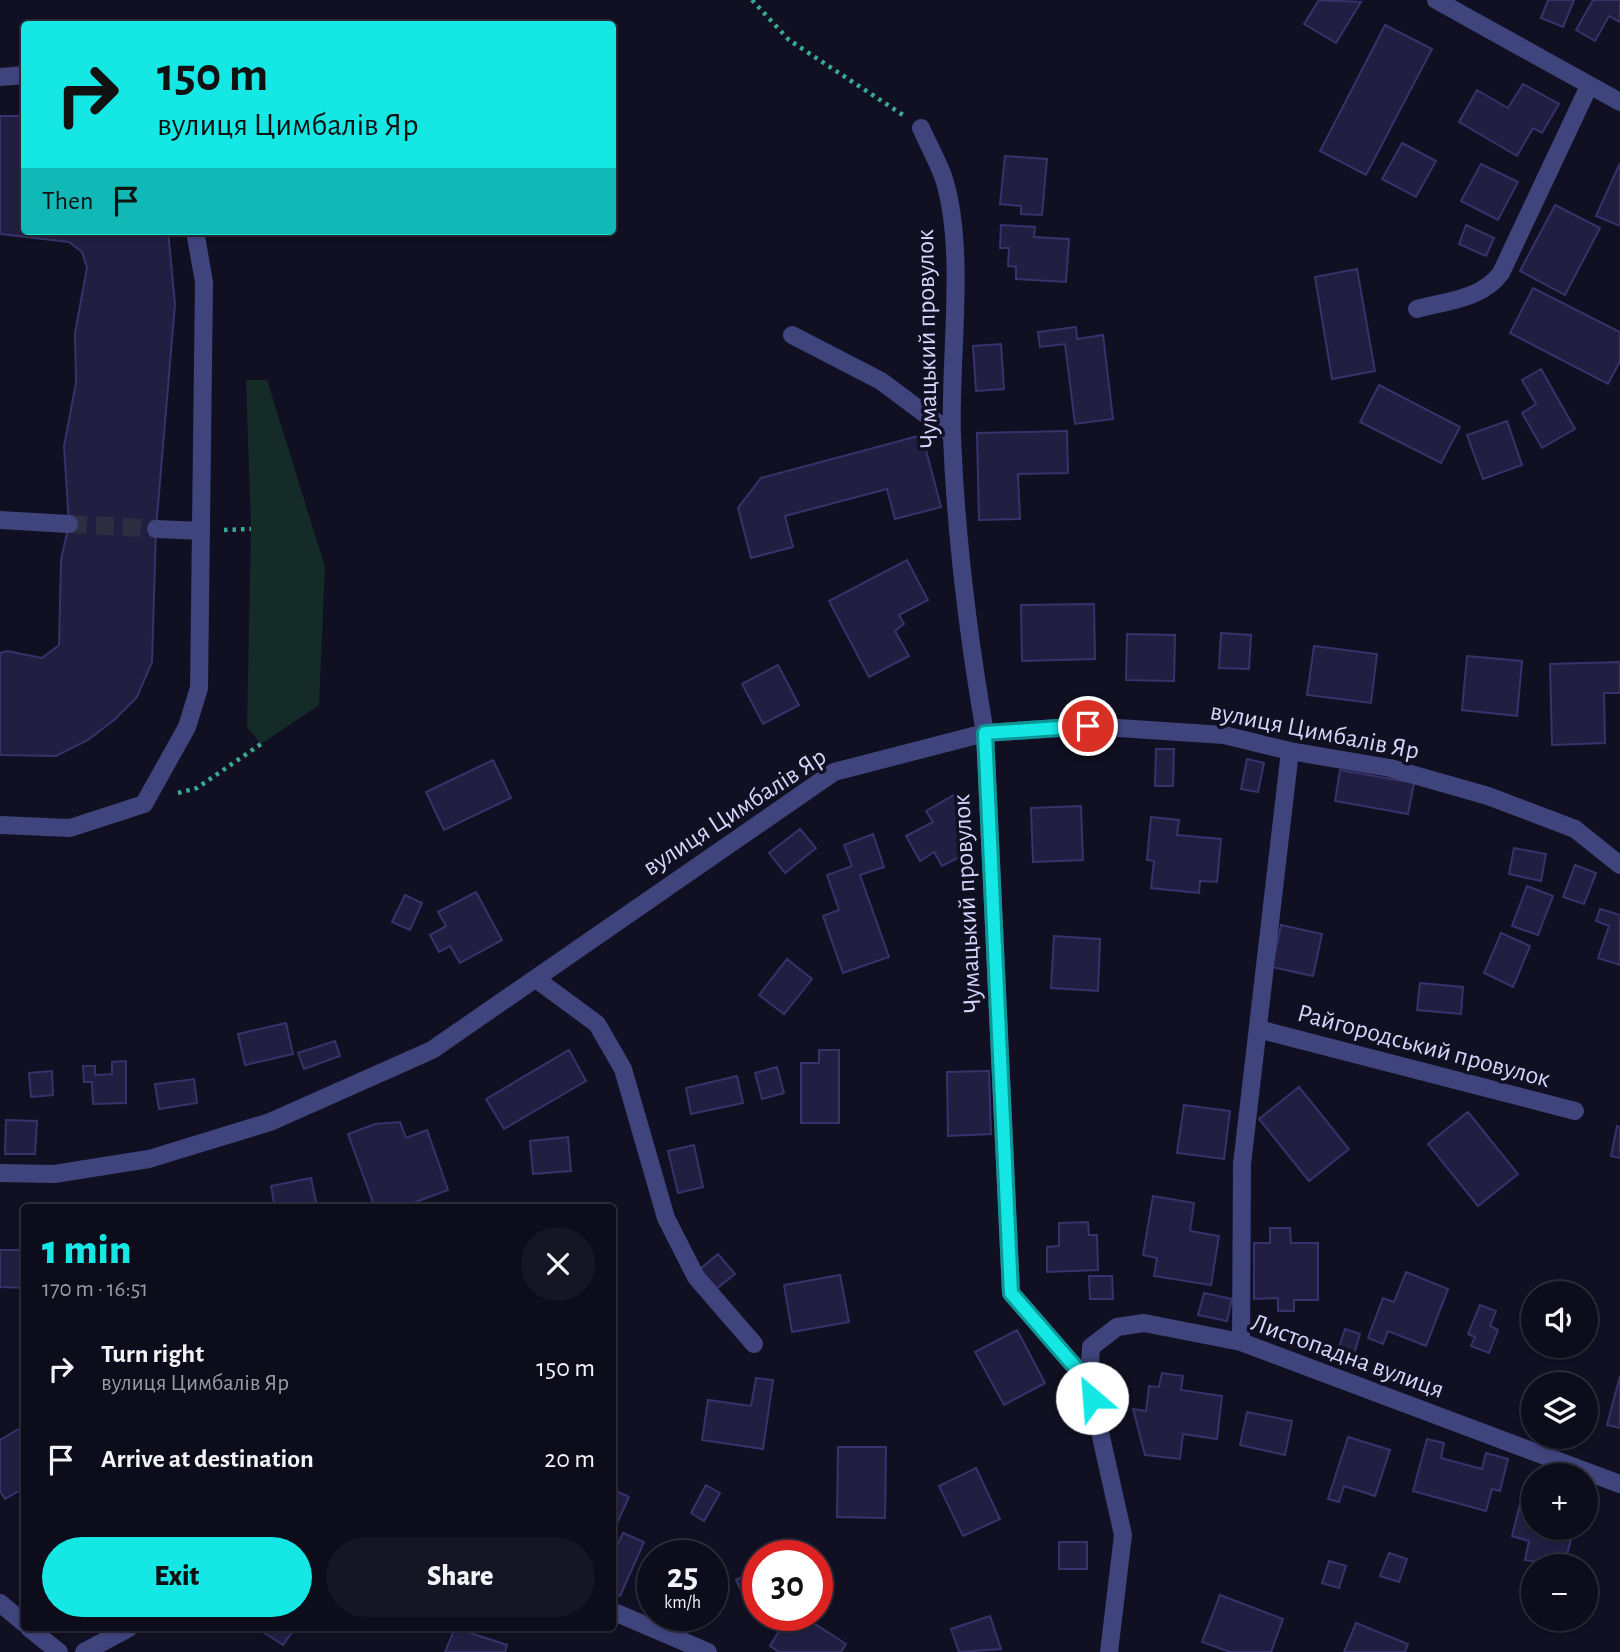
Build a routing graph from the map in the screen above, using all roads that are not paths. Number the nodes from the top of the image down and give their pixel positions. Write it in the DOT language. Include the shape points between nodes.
graph roads {
  1 [pos="1436,0"];
  2 [pos="21,75"];
  3 [pos="0,77"];
  4 [pos="1589,86"];
  5 [pos="1620,102"];
  6 [pos="921,128"];
  7 [pos="196,235"];
  8 [pos="1418,309"];
  9 [pos="792,335"];
  10 [pos="952,434"];
  11 [pos="0,520"];
  12 [pos="69,524"];
  13 [pos="156,529"];
  14 [pos="201,531"];
  15 [pos="985,733"];
  16 [pos="1290,751"];
  17 [pos="0,825"];
  18 [pos="1619,863"];
  19 [pos="536,979"];
  20 [pos="1258,1029"];
  21 [pos="1575,1111"];
  22 [pos="0,1173"];
  23 [pos="1241,1342"];
  24 [pos="754,1344"];
  25 [pos="1089,1383"];
  26 [pos="1620,1484"];
  27 [pos="0,1603"];
  28 [pos="616,1613"];
  29 [pos="21,1620"];
  30 [pos="33,1631"];
  31 [pos="123,1631"];
  32 [pos="58,1652"];
  33 [pos="84,1652"];
  34 [pos="708,1652"];
  35 [pos="1109,1652"];
  1 -- 4 [label="street"];
  2 -- 3 [label="street"];
  4 -- 5 [label="street"];
  4 -- 8 [label="street" via="1493,284 1482,292"];
  6 -- 10 [label="street, Чумацький провулок" via="943,178 954,236"];
  7 -- 14 [label="street" via="204,282"];
  9 -- 10 [label="street" via="881,381"];
  10 -- 15 [label="street, Чумацький провулок" via="957,530"];
  11 -- 12 [label="street"];
  13 -- 14 [label="street"];
  14 -- 17 [label="street" via="199,688 187,727 144,804 70,828"];
  15 -- 16 [label="street, вулиця Цимбалів Яр" via="1088,726 1224,735"];
  15 -- 19 [label="street, вулиця Цимбалів Яр" via="834,772"];
  15 -- 25 [label="street, Чумацький провулок" via="1011,1293"];
  16 -- 18 [label="street, вулиця Цимбалів Яр" via="1390,768 1488,796 1575,829"];
  16 -- 20 [label="street, Райгородський провулок"];
  19 -- 22 [label="street, вулиця Цимбалів Яр" via="432,1051 271,1122 149,1159 54,1174"];
  19 -- 24 [label="street" via="597,1024 623,1069 672,1230 695,1277"];
  20 -- 21 [label="street, Райгородський провулок"];
  20 -- 23 [label="street, Райгородський провулок" via="1242,1164"];
  23 -- 25 [label="street, Листопадна вулиця" via="1144,1323 1117,1327 1091,1347"];
  23 -- 26 [label="street, Листопадна вулиця"];
  25 -- 35 [label="street, Чумацький провулок" via="1123,1535"];
  27 -- 29 [label="street"];
  28 -- 34 [label="street"];
  30 -- 32 [label="street"];
  31 -- 33 [label="street"];
}
